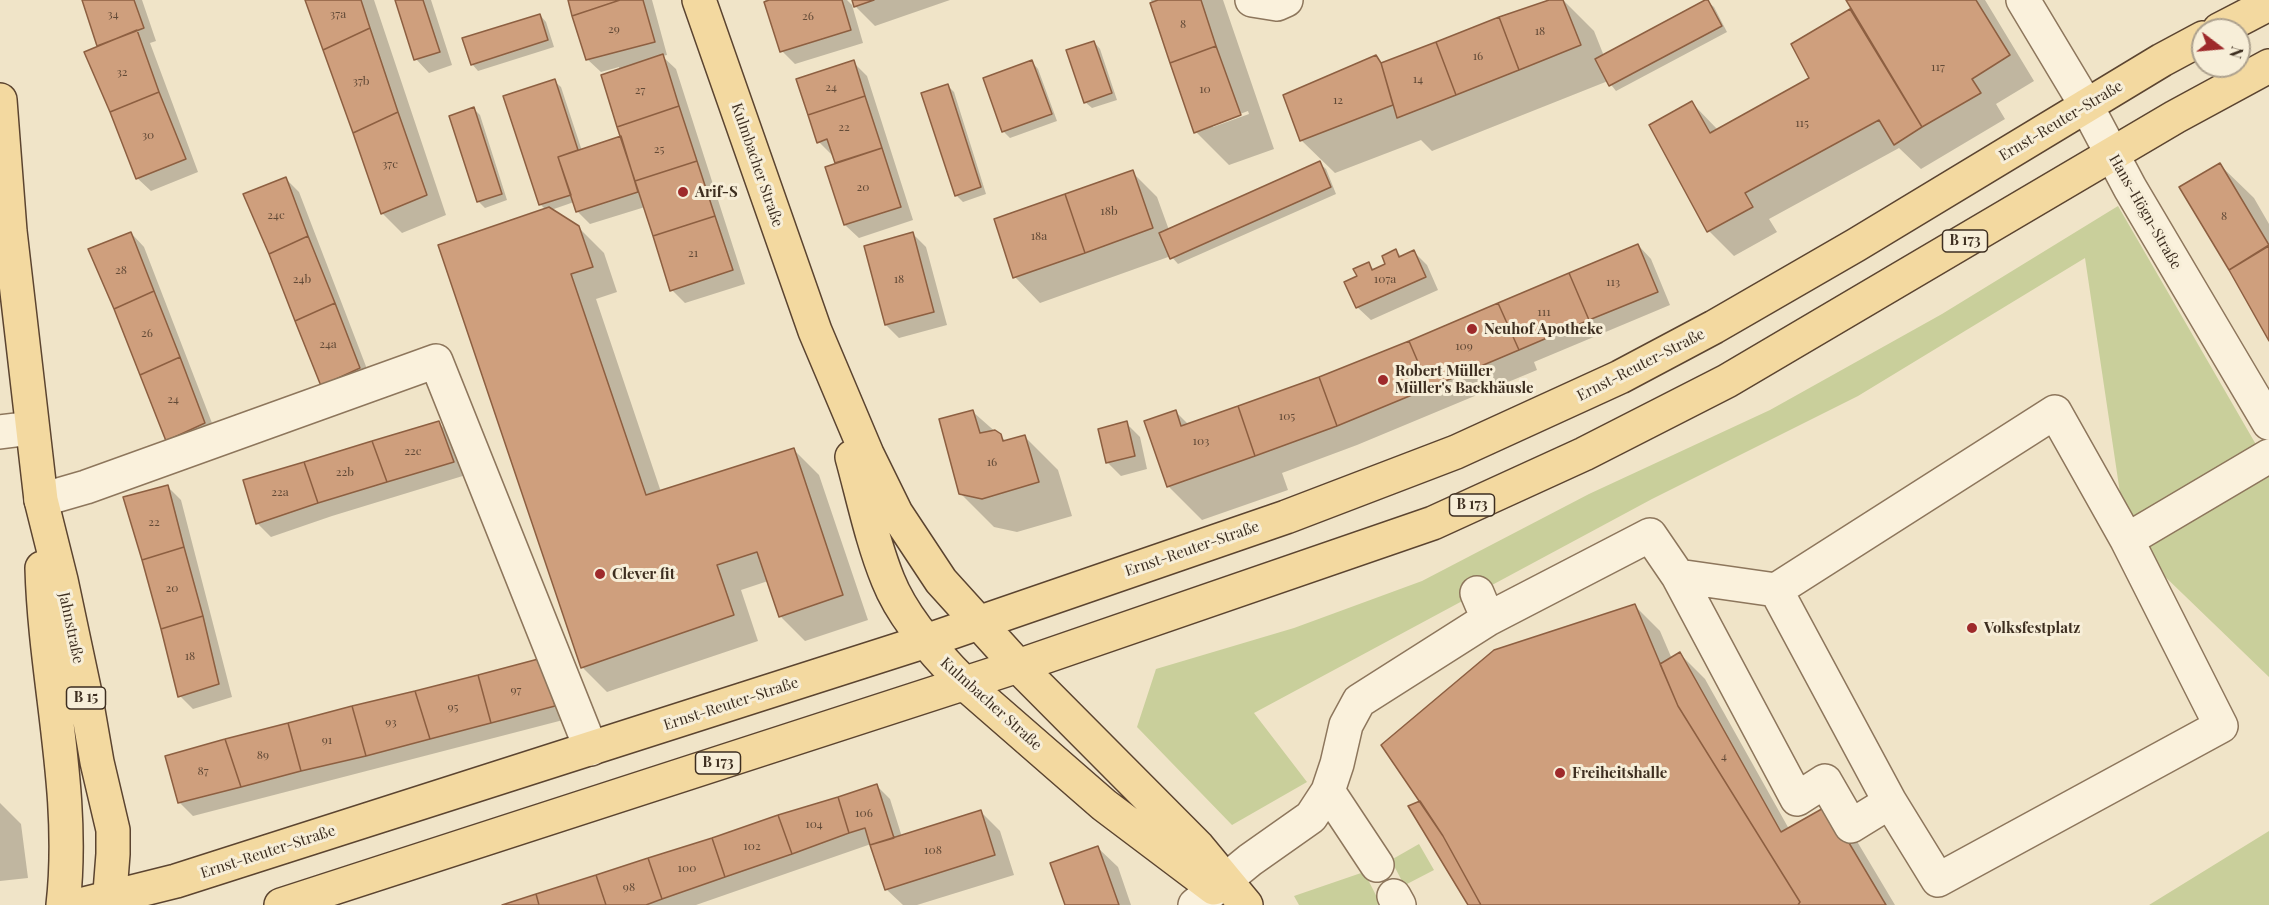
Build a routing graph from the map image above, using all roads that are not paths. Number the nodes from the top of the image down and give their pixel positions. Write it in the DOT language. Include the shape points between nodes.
graph roads {
  1 [pos="699,0"];
  2 [pos="1252,0"];
  3 [pos="1286,0"];
  4 [pos="2023,0"];
  5 [pos="2269,4"];
  6 [pos="2242,18"];
  7 [pos="2191,44"];
  8 [pos="2269,66"];
  9 [pos="0,100"];
  10 [pos="2086,105"];
  11 [pos="2112,153"];
  12 [pos="815,331"];
  13 [pos="2269,423"];
  14 [pos="32,428"];
  15 [pos="0,432"];
  16 [pos="2269,456"];
  17 [pos="41,500"];
  18 [pos="2127,540"];
  19 [pos="1678,576"];
  20 [pos="1776,590"];
  21 [pos="979,622"];
  22 [pos="926,641"];
  23 [pos="1018,666"];
  24 [pos="964,683"];
  25 [pos="591,749"];
  26 [pos="1328,791"];
  27 [pos="1890,802"];
  28 [pos="1377,865"];
  29 [pos="1223,897"];
  30 [pos="100,903"];
  31 [pos="63,905"];
  32 [pos="280,905"];
  1 -- 12 [label="main road, Kulmbacher Straße"];
  2 -- 3 [label="street" via="1277,4"];
  4 -- 10 [label="street, Hans-Högn-Straße"];
  5 -- 6 [label="main road"];
  7 -- 10 [label="main road, Ernst-Reuter-Straße"];
  8 -- 11 [label="main road, B 173"];
  9 -- 14 [label="main road, Jahnstraße / B 15"];
  10 -- 11 [label="street, Hans-Högn-Straße"];
  10 -- 21 [label="main road, Ernst-Reuter-Straße" via="1714,327 1532,419 1286,517"];
  11 -- 13 [label="street, Hans-Högn-Straße"];
  11 -- 23 [label="main road, B 173" via="1726,381 1584,454 1433,523"];
  12 -- 21 [label="main road, Kulmbacher Straße" via="896,513 940,581"];
  12 -- 22 [label="main road, Kulmbacher Straße" via="888,582"];
  14 -- 15 [label="street"];
  14 -- 17 [label="main road, Jahnstraße / B 15"];
  16 -- 18 [label="street"];
  17 -- 25 [label="street" via="436,361"];
  17 -- 30 [label="main road, Jahnstraße / B 15" via="111,820 113,854"];
  17 -- 31 [label="main road, Jahnstraße / B 15" via="44,612 68,840"];
  18 -- 20 [label="street" via="2055,412"];
  18 -- 27 [label="street" via="2221,726 1938,880"];
  19 -- 20 [label="street"];
  19 -- 26 [label="street" via="1650,535 1482,606 1359,701 1346,725"];
  19 -- 27 [label="street" via="1797,798 1825,782 1847,829"];
  20 -- 27 [label="street"];
  21 -- 22 [label="main road, Ernst-Reuter-Straße"];
  21 -- 23 [label="main road, Kulmbacher Straße"];
  22 -- 24 [label="main road, Kulmbacher Straße"];
  22 -- 25 [label="main road, Ernst-Reuter-Straße"];
  23 -- 24 [label="main road, B 173"];
  23 -- 29 [label="main road, Kulmbacher Straße" via="1198,847"];
  24 -- 29 [label="main road, Kulmbacher Straße" via="1104,805"];
  24 -- 32 [label="main road, B 173"];
  25 -- 30 [label="main road, Ernst-Reuter-Straße"];
  26 -- 28 [label="street"];
  26 -- 29 [label="street" via="1311,817 1250,860"];
}
